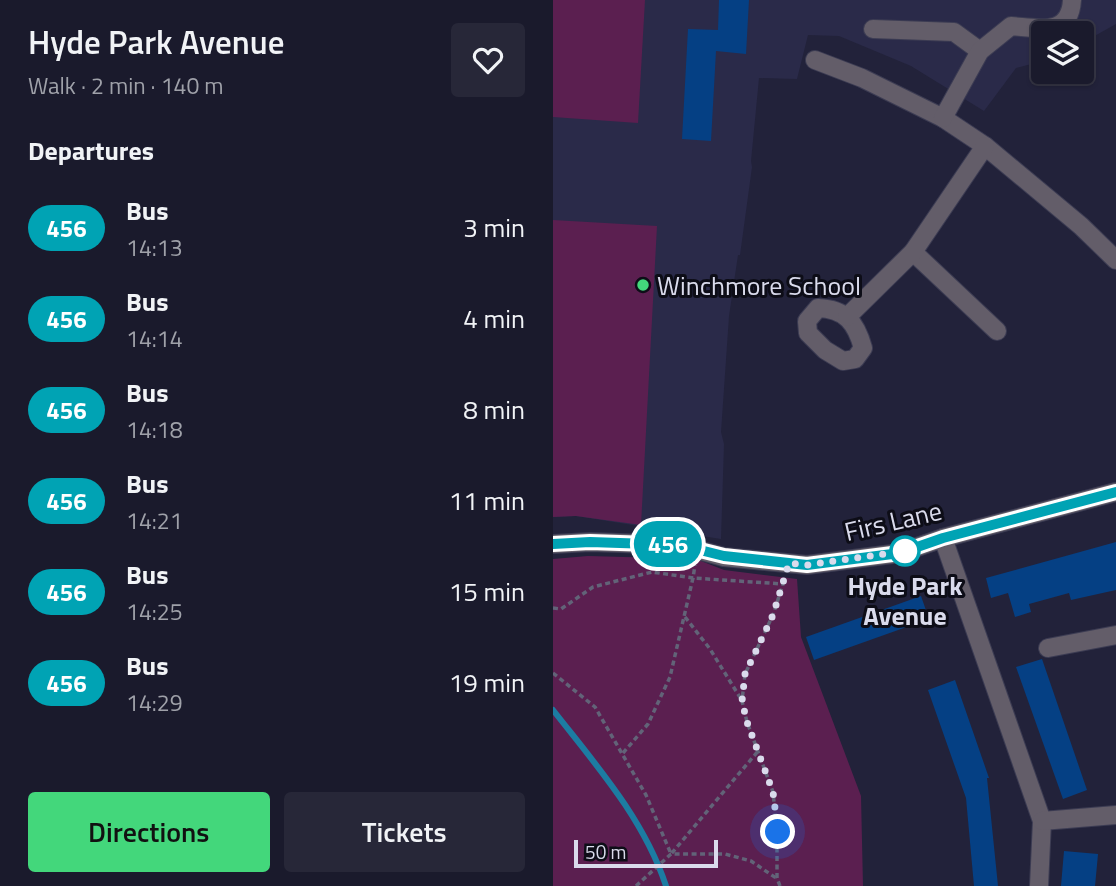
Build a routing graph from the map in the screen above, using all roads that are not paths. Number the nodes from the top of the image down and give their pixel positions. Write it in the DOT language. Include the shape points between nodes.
graph roads {
  1 [pos="1072,0"];
  2 [pos="873,29"];
  3 [pos="980,51"];
  4 [pos="815,60"];
  5 [pos="943,118"];
  6 [pos="985,146"];
  7 [pos="912,252"];
  8 [pos="1116,260"];
  9 [pos="847,317"];
  10 [pos="997,331"];
  11 [pos="1116,492"];
  12 [pos="943,538"];
  13 [pos="553,544"];
  14 [pos="1116,635"];
  15 [pos="1048,648"];
  16 [pos="1116,815"];
  17 [pos="1042,821"];
  18 [pos="1039,886"];
  1 -- 3 [label="street" via="1062,23 1047,28 1011,26"];
  2 -- 3 [label="street" via="954,32"];
  3 -- 5 [label="street"];
  4 -- 5 [label="street"];
  5 -- 6 [label="street"];
  6 -- 7 [label="street"];
  6 -- 8 [label="street"];
  7 -- 9 [label="street"];
  7 -- 10 [label="street"];
  11 -- 12 [label="street, Firs Lane"];
  12 -- 13 [label="street, Firs Lane" via="900,553 807,565 724,556 680,545"];
  12 -- 17 [label="street"];
  14 -- 15 [label="street"];
  16 -- 17 [label="street"];
  17 -- 18 [label="street"];
}
